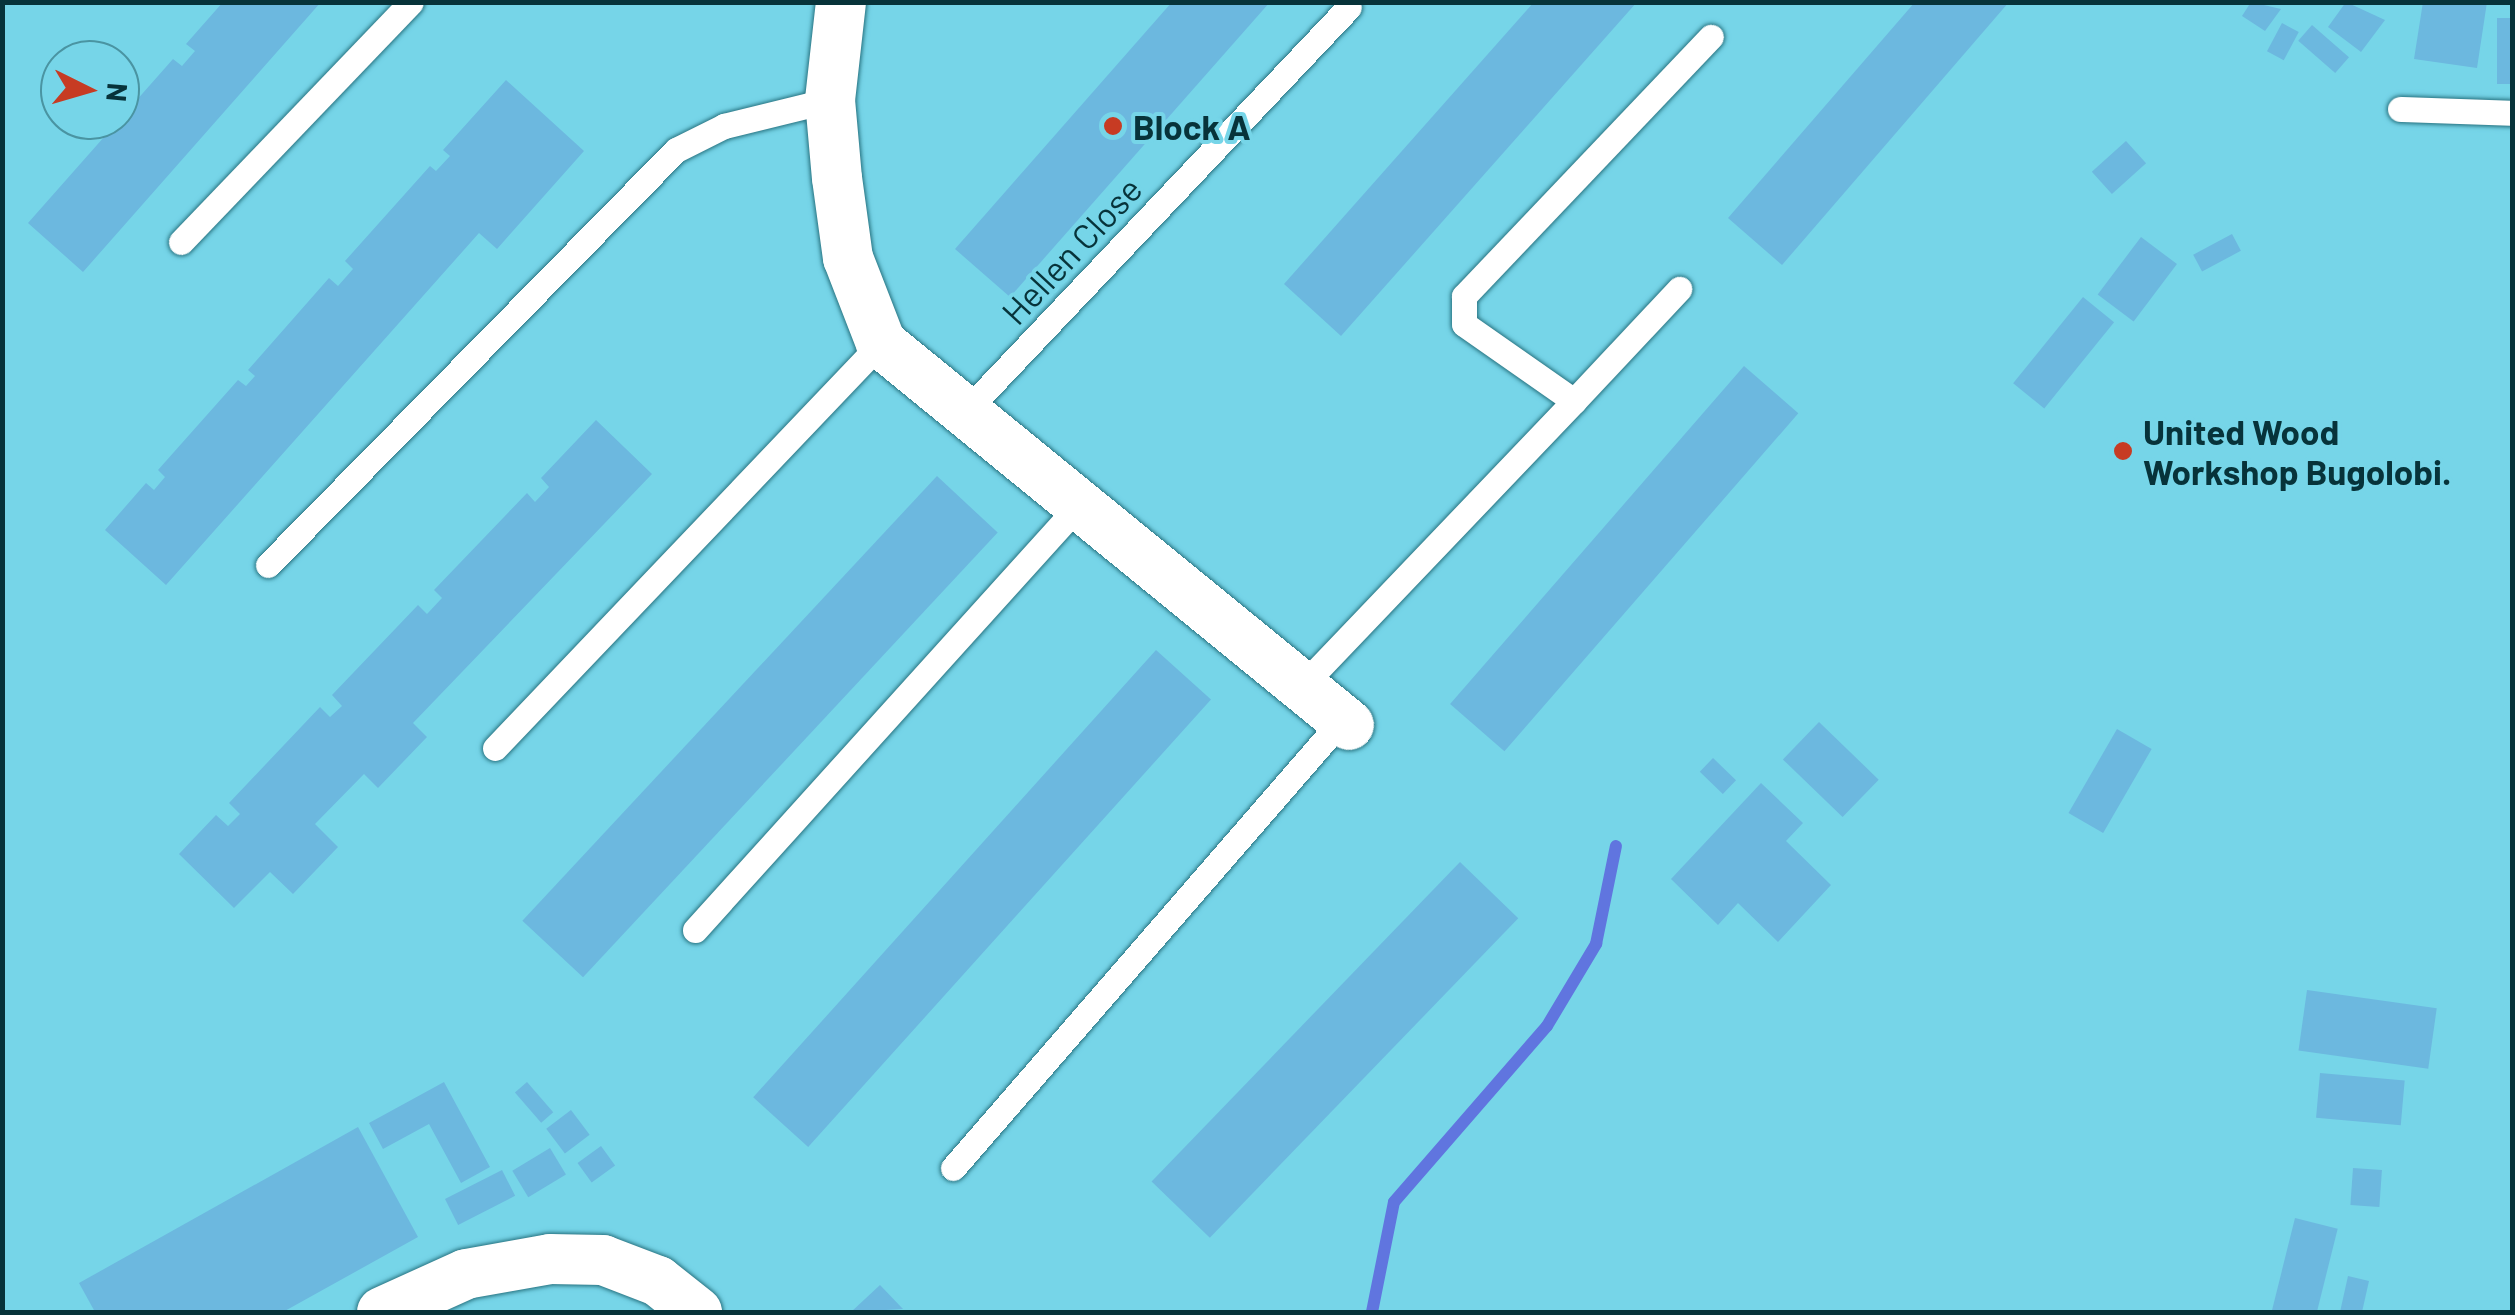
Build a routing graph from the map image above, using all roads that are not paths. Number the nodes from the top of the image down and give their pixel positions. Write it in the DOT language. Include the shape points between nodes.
graph roads {
  1 [pos="411,2"];
  2 [pos="841,2"];
  3 [pos="1348,6"];
  4 [pos="1711,37"];
  5 [pos="830,100"];
  6 [pos="2400,108"];
  7 [pos="2512,113"];
  8 [pos="181,242"];
  9 [pos="1679,289"];
  10 [pos="881,342"];
  11 [pos="1574,401"];
  12 [pos="967,410"];
  13 [pos="1079,505"];
  14 [pos="268,565"];
  15 [pos="1300,688"];
  16 [pos="1345,722"];
  17 [pos="496,748"];
  18 [pos="695,930"];
  19 [pos="953,1168"];
  20 [pos="382,1312"];
  21 [pos="697,1312"];
  1 -- 8 [label="lane"];
  2 -- 5 [label="street"];
  3 -- 12 [label="lane, Hellen Close"];
  4 -- 11 [label="lane" via="1464,296 1464,324"];
  5 -- 10 [label="street" via="848,258"];
  5 -- 14 [label="lane" via="724,126 676,150"];
  6 -- 7 [label="lane"];
  9 -- 11 [label="lane"];
  10 -- 12 [label="street"];
  10 -- 17 [label="lane"];
  11 -- 15 [label="lane"];
  12 -- 13 [label="street"];
  13 -- 15 [label="street"];
  13 -- 18 [label="lane"];
  15 -- 16 [label="street"];
  16 -- 19 [label="lane"];
  20 -- 21 [label="street" via="466,1274 550,1260 604,1260 658,1281"];
}
